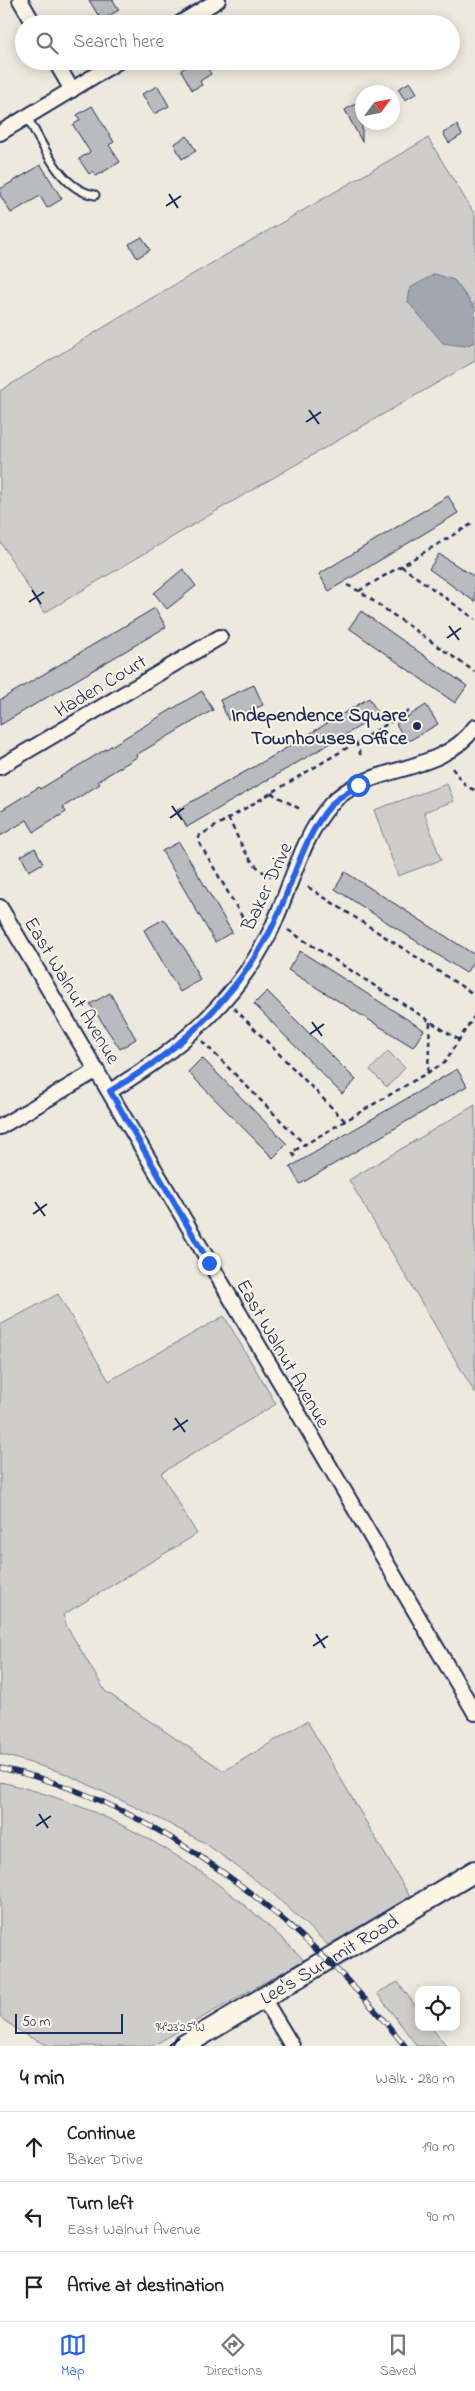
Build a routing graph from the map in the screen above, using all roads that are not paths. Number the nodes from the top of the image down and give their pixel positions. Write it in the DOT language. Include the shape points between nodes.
graph roads {
  1 [pos="20,0"];
  2 [pos="218,0"];
  3 [pos="29,15"];
  4 [pos="194,15"];
  5 [pos="61,70"];
  6 [pos="104,70"];
  7 [pos="72,90"];
  8 [pos="26,117"];
  9 [pos="0,133"];
  10 [pos="95,195"];
  11 [pos="220,637"];
  12 [pos="475,727"];
  13 [pos="0,767"];
  14 [pos="0,907"];
  15 [pos="98,1070"];
  16 [pos="110,1091"];
  17 [pos="0,1126"];
  18 [pos="475,1714"];
  19 [pos="475,1871"];
  20 [pos="263,1998"];
  21 [pos="183,2046"];
  22 [pos="292,2046"];
  1 -- 3 [label="street"];
  2 -- 4 [label="street"];
  5 -- 7 [label="street"];
  6 -- 7 [label="street"];
  7 -- 8 [label="street"];
  8 -- 9 [label="street"];
  8 -- 10 [label="lane" via="65,179"];
  11 -- 13 [label="street, Haden Court"];
  12 -- 16 [label="street, Baker Drive" via="446,755 358,785 332,804 313,832 268,935 233,989 182,1042 143,1072"];
  14 -- 15 [label="street, East Walnut Avenue"];
  15 -- 16 [label="street, East Walnut Avenue"];
  15 -- 17 [label="street"];
  16 -- 18 [label="street, East Walnut Avenue" via="308,1434"];
  19 -- 20 [label="main road, Lee's Summit Road"];
  20 -- 21 [label="main road, Lee's Summit Road"];
  20 -- 22 [label="street"];
}
